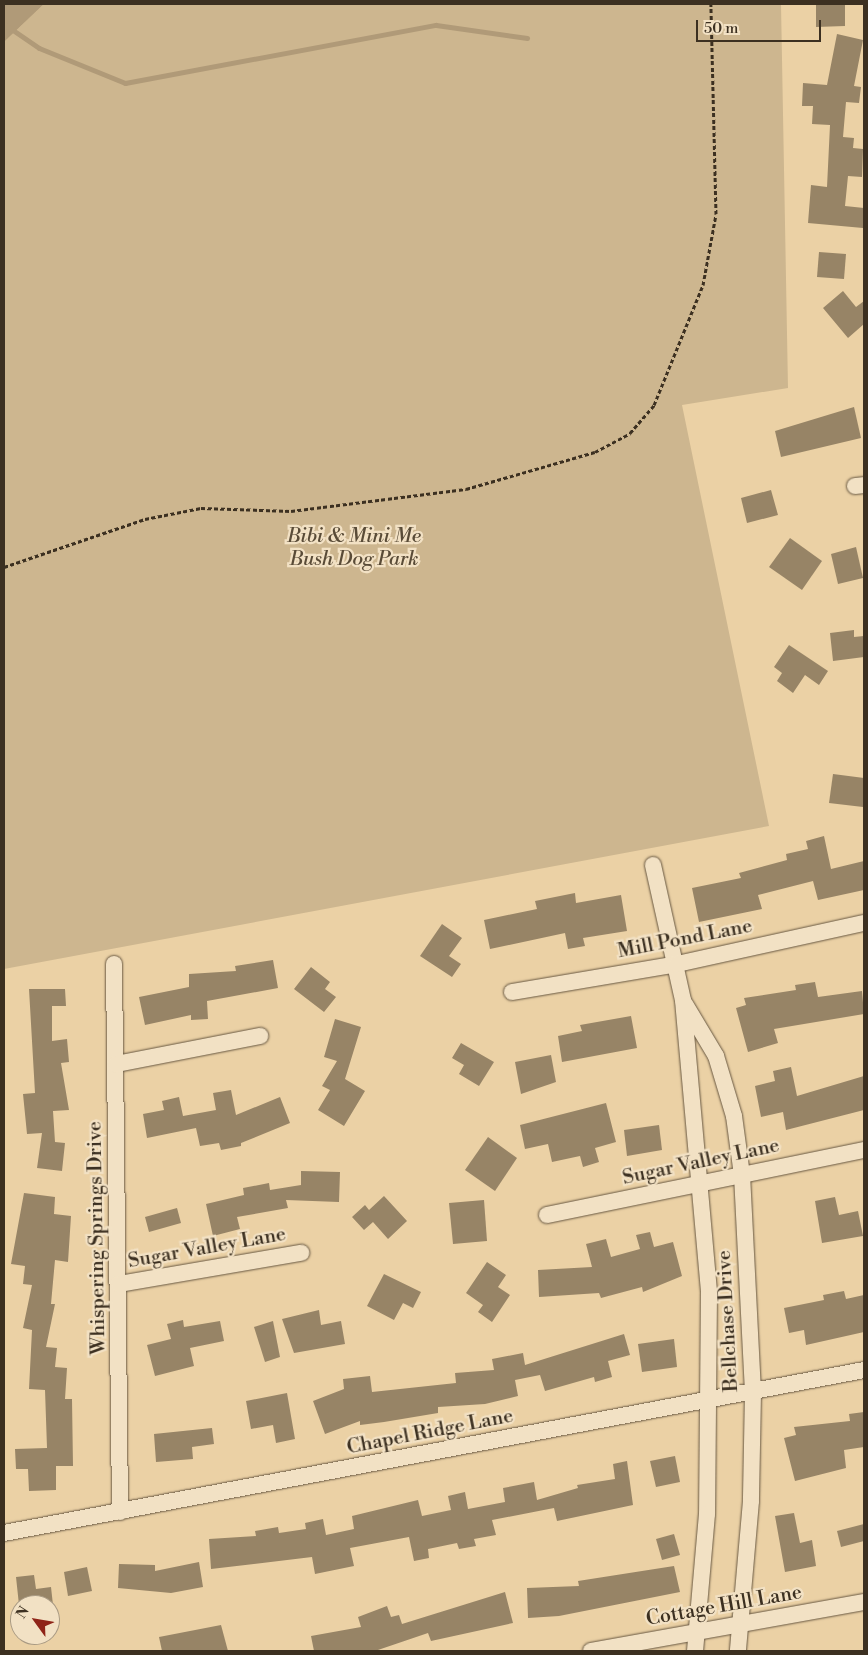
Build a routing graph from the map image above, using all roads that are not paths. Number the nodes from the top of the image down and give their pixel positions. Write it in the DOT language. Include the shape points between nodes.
graph roads {
  1 [pos="652,865"];
  2 [pos="864,923"];
  3 [pos="114,964"];
  4 [pos="677,964"];
  5 [pos="512,992"];
  6 [pos="682,1000"];
  7 [pos="260,1036"];
  8 [pos="116,1064"];
  9 [pos="864,1150"];
  10 [pos="742,1175"];
  11 [pos="701,1183"];
  12 [pos="547,1215"];
  13 [pos="301,1253"];
  14 [pos="119,1284"];
  15 [pos="864,1370"];
  16 [pos="753,1393"];
  17 [pos="710,1400"];
  18 [pos="120,1512"];
  19 [pos="4,1533"];
  20 [pos="864,1602"];
  21 [pos="741,1626"];
  22 [pos="698,1633"];
  23 [pos="591,1651"];
  24 [pos="695,1651"];
  25 [pos="738,1651"];
  1 -- 4 [label="street, Bellchase Drive"];
  2 -- 4 [label="street, Mill Pond Lane"];
  3 -- 8 [label="street, Whispering Springs Drive"];
  4 -- 5 [label="street, Mill Pond Lane"];
  4 -- 6 [label="street, Bellchase Drive"];
  6 -- 10 [label="street, Bellchase Drive" via="716,1056 734,1116"];
  6 -- 11 [label="street, Bellchase Drive"];
  7 -- 8 [label="street"];
  8 -- 14 [label="street, Whispering Springs Drive"];
  9 -- 10 [label="street, Sugar Valley Lane"];
  10 -- 11 [label="street, Sugar Valley Lane"];
  10 -- 16 [label="street, Bellchase Drive"];
  11 -- 12 [label="street, Sugar Valley Lane"];
  11 -- 17 [label="street, Bellchase Drive"];
  13 -- 14 [label="street, Sugar Valley Lane"];
  14 -- 18 [label="street, Whispering Springs Drive"];
  15 -- 16 [label="street, Chapel Ridge Lane"];
  16 -- 17 [label="street, Chapel Ridge Lane"];
  16 -- 21 [label="street, Bellchase Drive" via="751,1501"];
  17 -- 18 [label="street, Chapel Ridge Lane"];
  17 -- 22 [label="street, Bellchase Drive"];
  18 -- 19 [label="street, Chapel Ridge Lane"];
  20 -- 21 [label="street, Cottage Hill Lane"];
  21 -- 22 [label="street, Cottage Hill Lane"];
  21 -- 25 [label="street, Bellchase Drive"];
  22 -- 23 [label="street, Cottage Hill Lane"];
  22 -- 24 [label="street, Bellchase Drive"];
}
